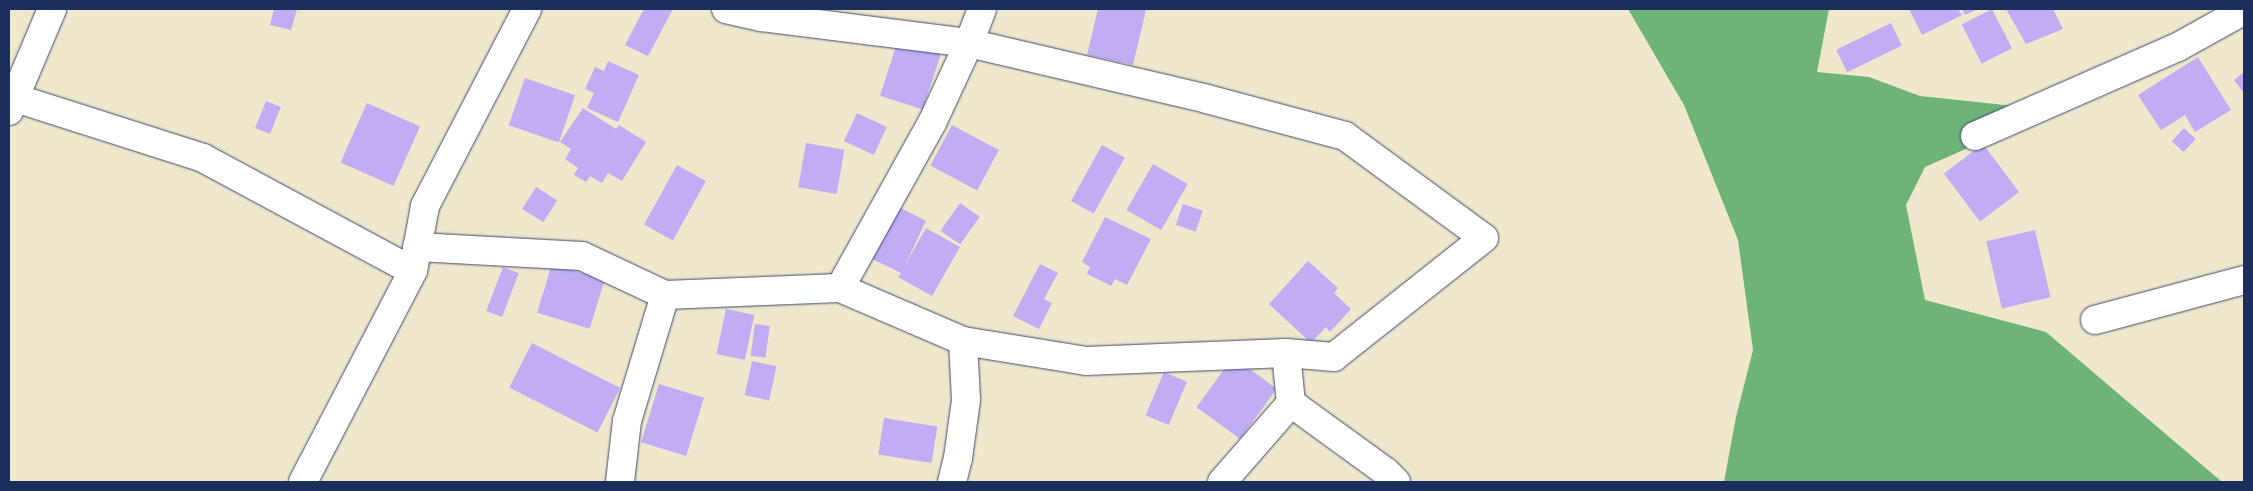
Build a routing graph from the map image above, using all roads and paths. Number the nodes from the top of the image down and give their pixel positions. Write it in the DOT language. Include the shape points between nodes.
graph roads {
  1 [pos="52,9"];
  2 [pos="527,9"];
  3 [pos="726,9"];
  4 [pos="982,9"];
  5 [pos="2207,9"];
  6 [pos="2242,12"];
  7 [pos="969,43"];
  8 [pos="11,102"];
  9 [pos="1975,136"];
  10 [pos="415,259"];
  11 [pos="2244,280"];
  12 [pos="840,288"];
  13 [pos="665,295"];
  14 [pos="2095,320"];
  15 [pos="963,341"];
  16 [pos="1286,353"];
  17 [pos="1292,403"];
  18 [pos="303,482"];
  19 [pos="620,482"];
  20 [pos="952,482"];
  21 [pos="1222,482"];
  22 [pos="1396,482"];
  1 -- 8 [label="street"];
  2 -- 10 [label="street" via="425,206"];
  3 -- 7 [label="street" via="762,17"];
  4 -- 7 [label="street"];
  5 -- 6 [label="street" via="2222,14"];
  6 -- 9 [label="street" via="2178,47"];
  7 -- 12 [label="street" via="932,123"];
  7 -- 16 [label="street" via="1207,98 1346,136 1484,238 1334,358"];
  8 -- 10 [label="street" via="203,158"];
  10 -- 13 [label="street" via="582,256"];
  10 -- 18 [label="street"];
  11 -- 14 [label="street"];
  12 -- 13 [label="street"];
  12 -- 15 [label="street"];
  13 -- 19 [label="street" via="627,420"];
  15 -- 16 [label="street" via="1086,361"];
  15 -- 20 [label="street" via="966,400"];
  16 -- 17 [label="street"];
  17 -- 21 [label="street"];
  17 -- 22 [label="street"];
}
